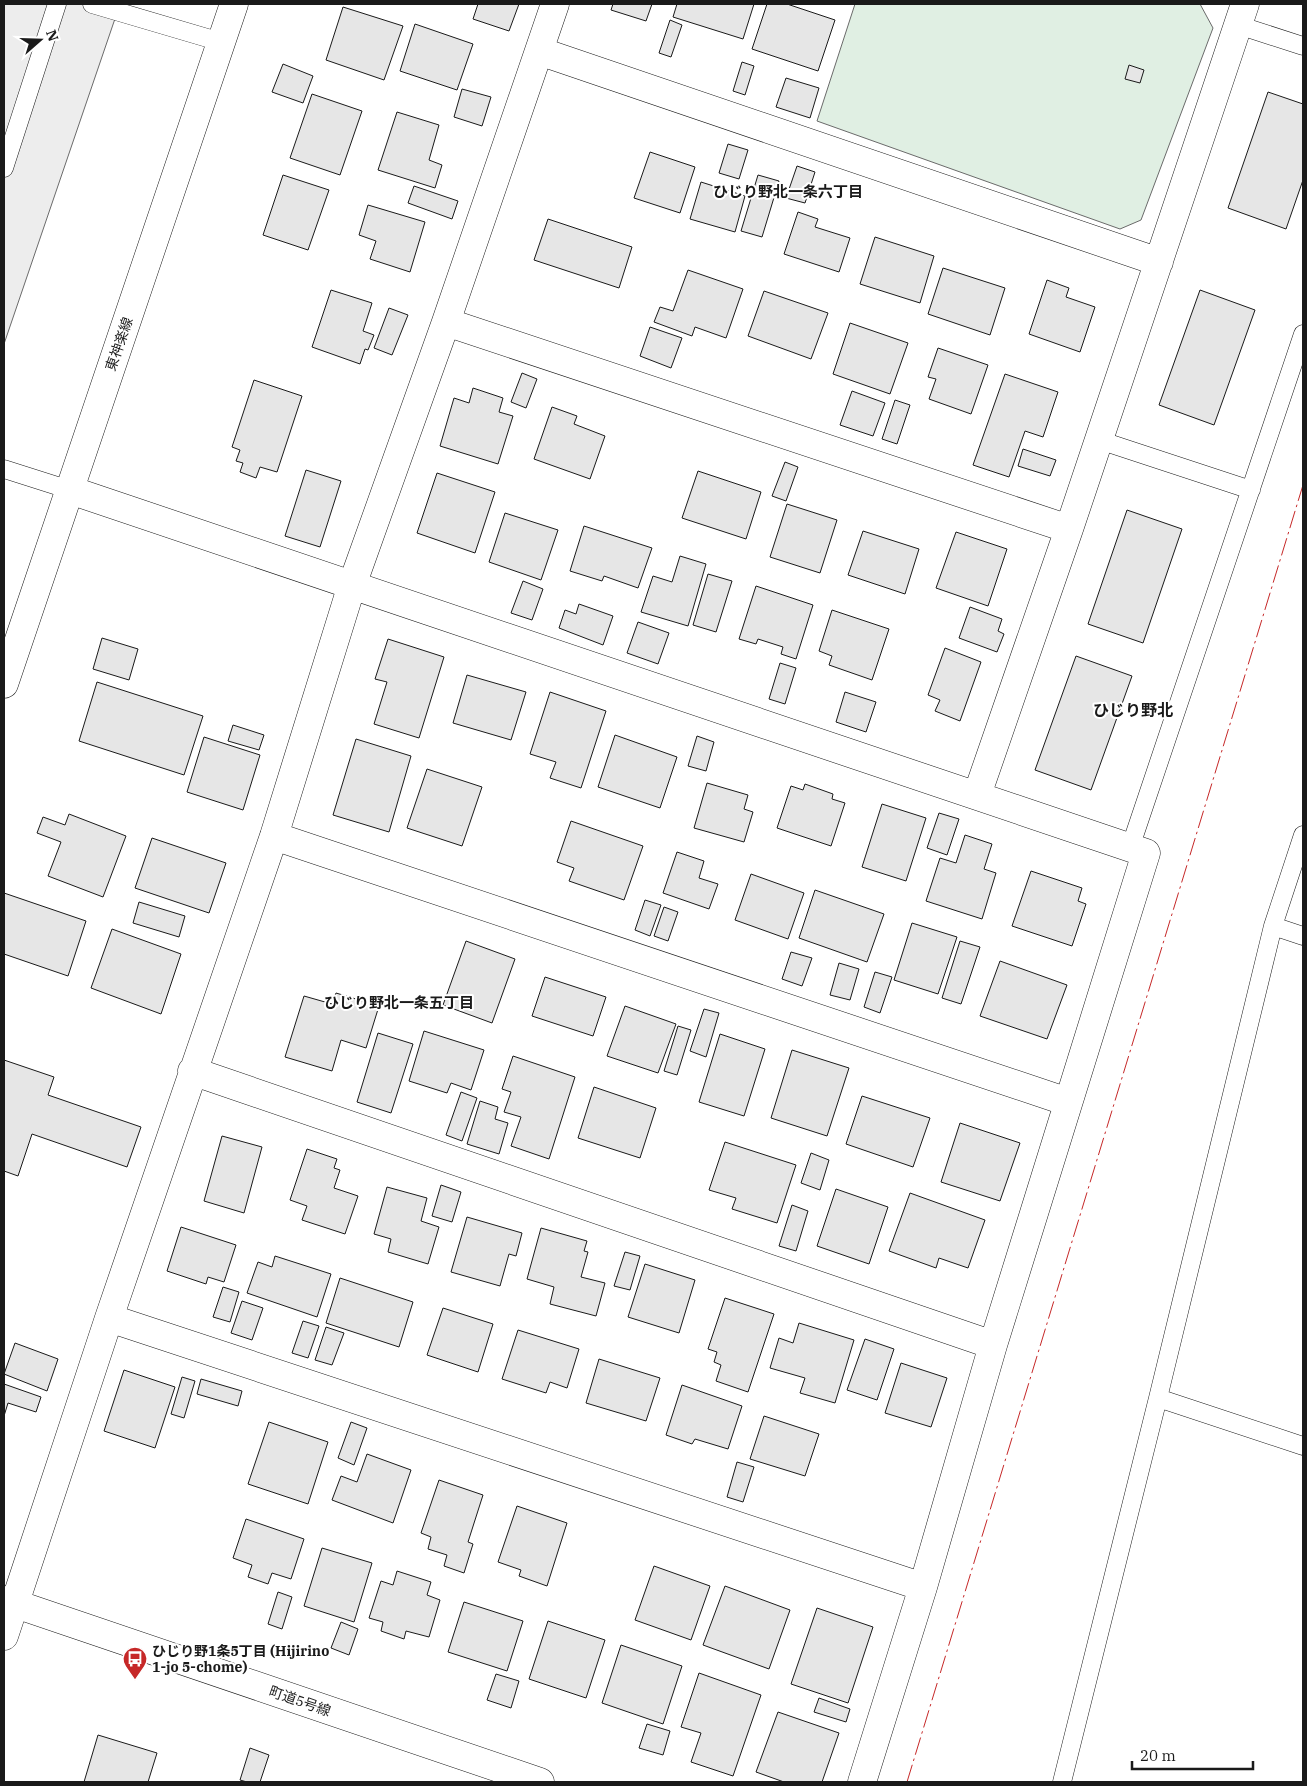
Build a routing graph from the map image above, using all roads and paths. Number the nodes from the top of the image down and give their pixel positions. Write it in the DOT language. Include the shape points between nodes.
graph roads {
  1 [pos="57,4"];
  2 [pos="92,4"];
  3 [pos="234,4"];
  4 [pos="555,4"];
  5 [pos="1241,14"];
  6 [pos="221,42"];
  7 [pos="1303,46"];
  8 [pos="539,51"];
  9 [pos="4,168"];
  10 [pos="1159,262"];
  11 [pos="446,322"];
  12 [pos="1303,334"];
  13 [pos="1098,440"];
  14 [pos="4,469"];
  15 [pos="70,490"];
  16 [pos="1251,490"];
  17 [pos="1069,529"];
  18 [pos="351,588"];
  19 [pos="4,684"];
  20 [pos="977,795"];
  21 [pos="1303,835"];
  22 [pos="274,836"];
  23 [pos="1130,848"];
  24 [pos="1273,926"];
  25 [pos="1303,936"];
  26 [pos="192,1071"];
  27 [pos="1068,1102"];
  28 [pos="109,1318"];
  29 [pos="992,1345"];
  30 [pos="1158,1398"];
  31 [pos="1303,1446"];
  32 [pos="923,1587"];
  33 [pos="9,1602"];
  34 [pos="4,1636"];
  35 [pos="540,1782"];
  36 [pos="862,1782"];
  37 [pos="1062,1782"];
  1 -- 9 [label="lane"];
  2 -- 6 [label="lane"];
  3 -- 6 [label="street, 東神楽線"];
  4 -- 8 [label="street"];
  5 -- 7 [label="lane"];
  5 -- 10 [label="street"];
  6 -- 15 [label="street, 東神楽線"];
  8 -- 10 [label="street"];
  8 -- 11 [label="street"];
  10 -- 13 [label="street"];
  11 -- 17 [label="street"];
  11 -- 18 [label="street"];
  12 -- 16 [label="lane"];
  13 -- 16 [label="lane"];
  13 -- 17 [label="street"];
  14 -- 15 [label="lane"];
  15 -- 18 [label="street"];
  15 -- 19 [label="street, 東神楽線"];
  16 -- 23 [label="lane"];
  17 -- 20 [label="street"];
  18 -- 20 [label="street"];
  18 -- 22 [label="street"];
  20 -- 23 [label="street"];
  21 -- 24 [label="lane"];
  22 -- 26 [label="street"];
  22 -- 27 [label="street"];
  23 -- 27 [label="street" via="1146,853"];
  24 -- 25 [label="lane"];
  24 -- 30 [label="lane"];
  26 -- 28 [label="street"];
  26 -- 29 [label="street"];
  27 -- 29 [label="street"];
  28 -- 32 [label="street"];
  28 -- 33 [label="street"];
  29 -- 32 [label="street"];
  30 -- 31 [label="lane"];
  30 -- 37 [label="lane"];
  32 -- 36 [label="street"];
  33 -- 34 [label="street"];
  33 -- 35 [label="street, 町道5号線"];
}
